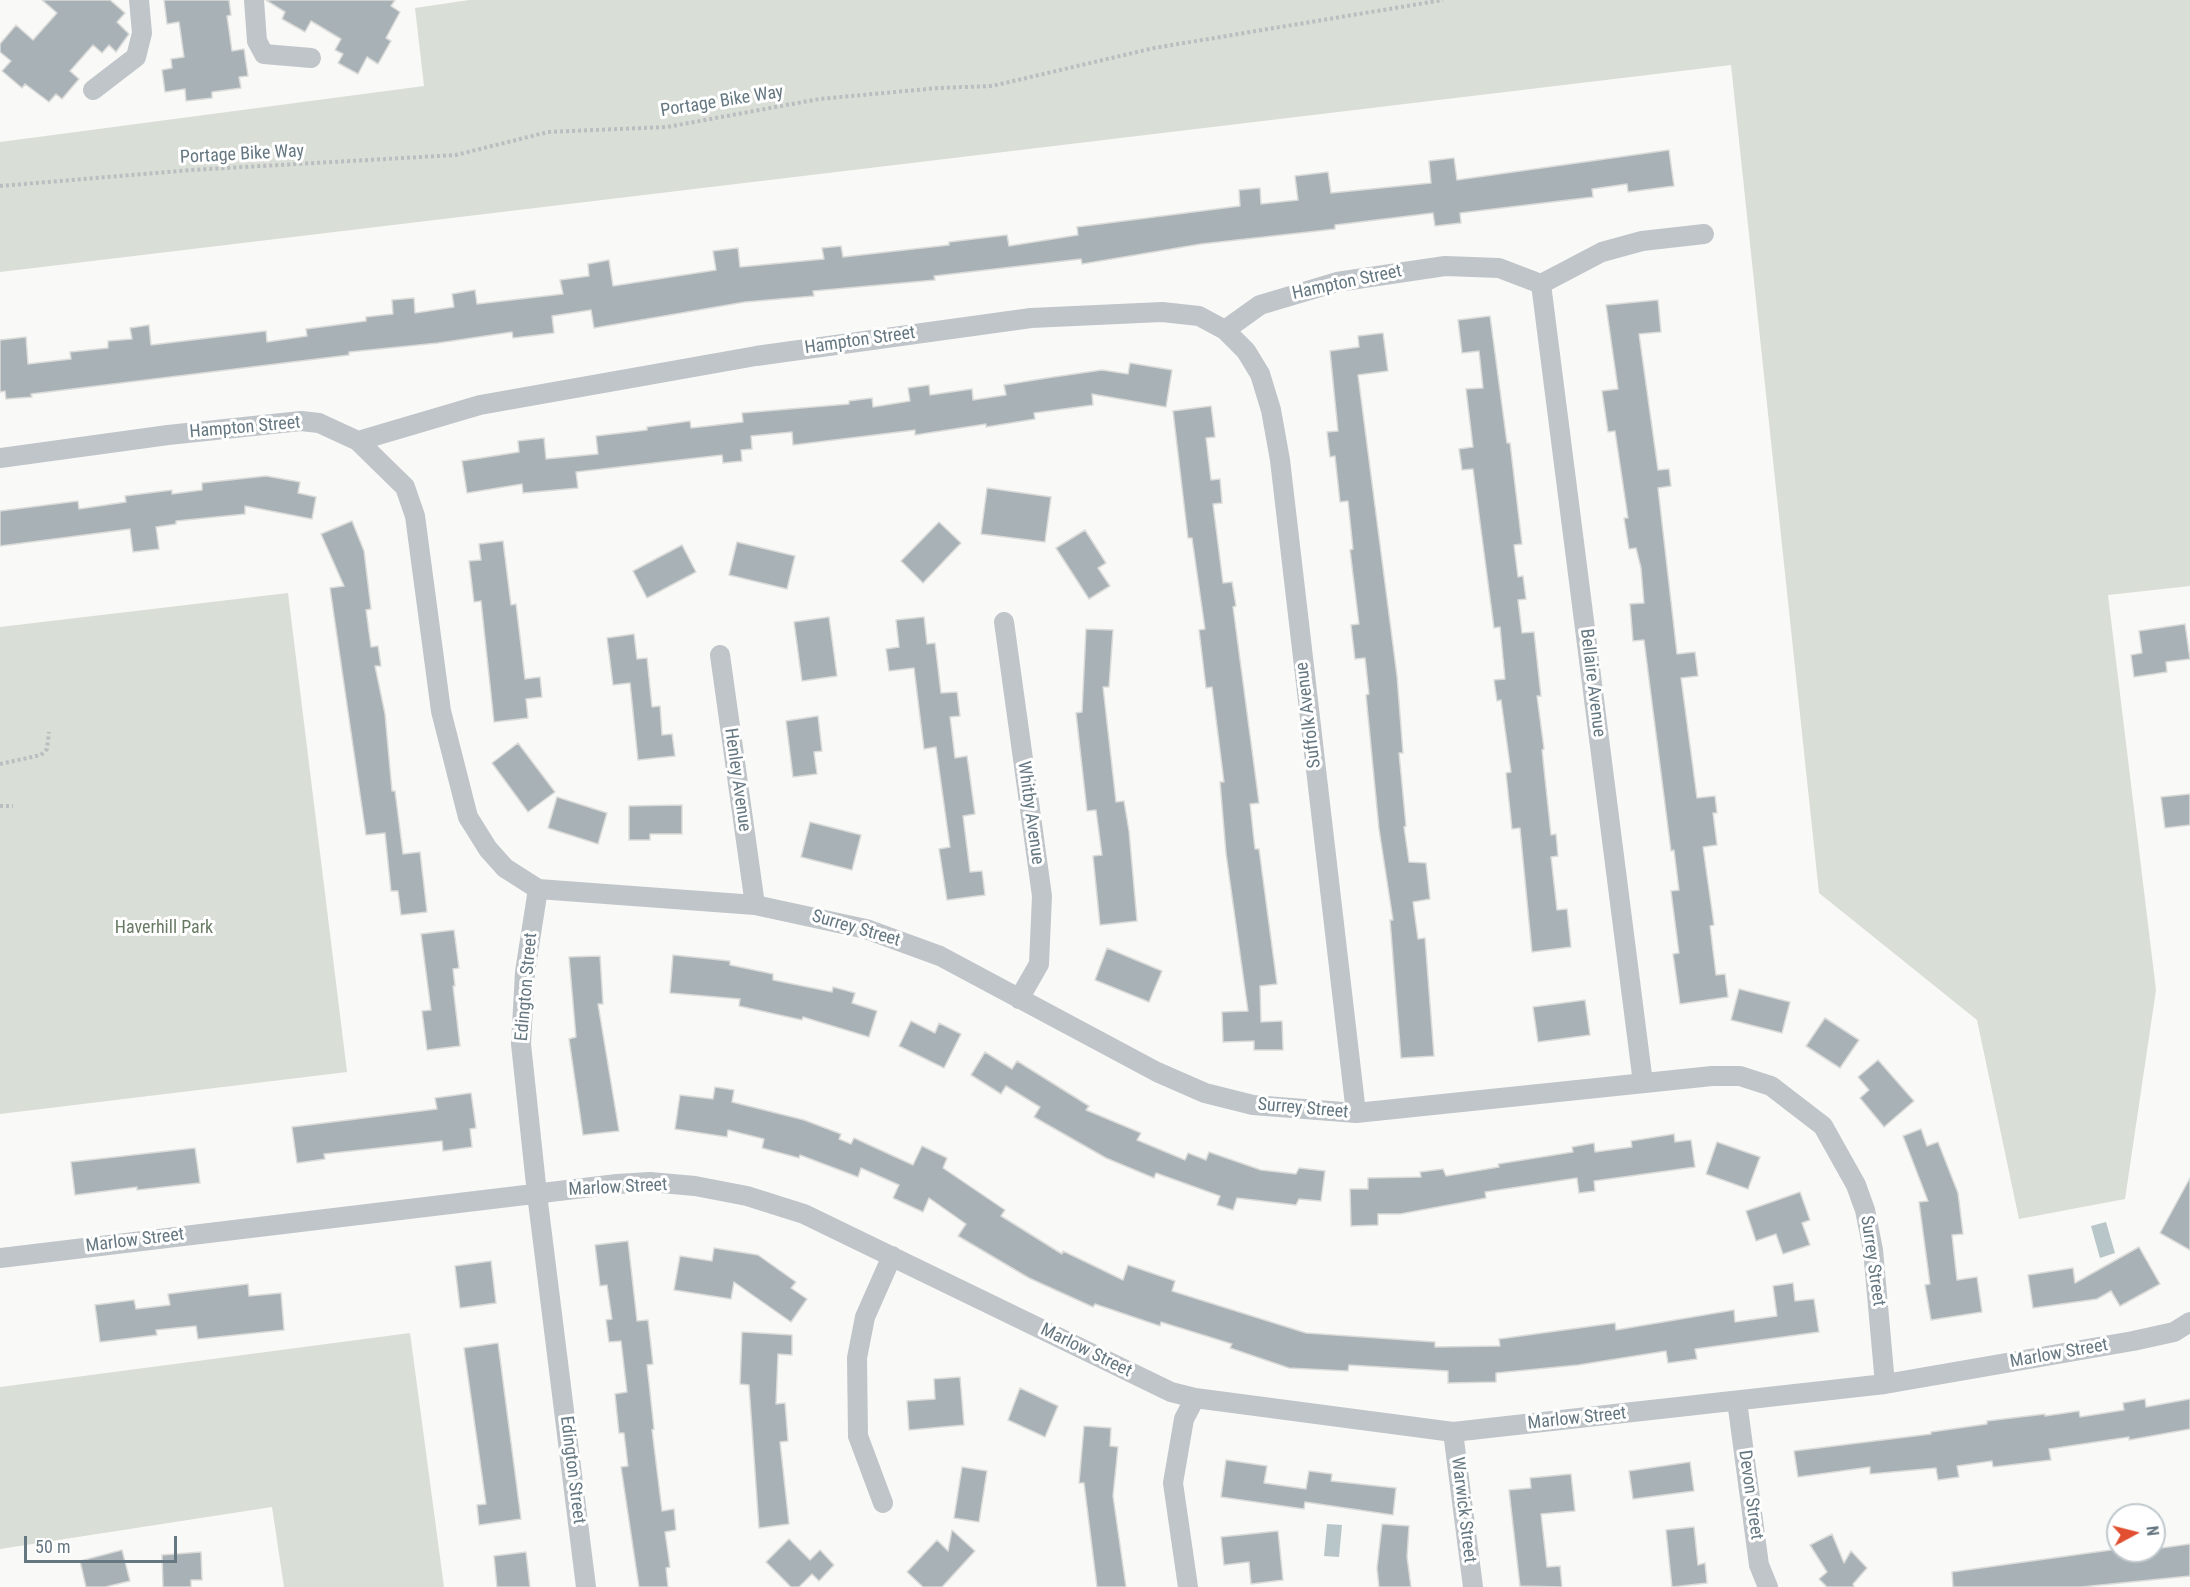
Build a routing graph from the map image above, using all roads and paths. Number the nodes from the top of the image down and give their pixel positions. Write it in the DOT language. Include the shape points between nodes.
graph roads {
  1 [pos="139,0"];
  2 [pos="254,0"];
  3 [pos="1443,0"];
  4 [pos="311,58"];
  5 [pos="93,90"];
  6 [pos="0,186"];
  7 [pos="1704,234"];
  8 [pos="1541,284"];
  9 [pos="1225,330"];
  10 [pos="358,441"];
  11 [pos="0,458"];
  12 [pos="1004,622"];
  13 [pos="720,655"];
  14 [pos="48,732"];
  15 [pos="0,764"];
  16 [pos="0,806"];
  17 [pos="13,806"];
  18 [pos="538,889"];
  19 [pos="755,905"];
  20 [pos="1018,999"];
  21 [pos="1643,1083"];
  22 [pos="1356,1113"];
  23 [pos="537,1194"];
  24 [pos="892,1256"];
  25 [pos="0,1258"];
  26 [pos="2190,1322"];
  27 [pos="1885,1384"];
  28 [pos="1195,1398"];
  29 [pos="1737,1401"];
  30 [pos="1453,1432"];
  31 [pos="883,1503"];
  32 [pos="586,1587"];
  33 [pos="1188,1587"];
  34 [pos="1473,1587"];
  35 [pos="1768,1587"];
  1 -- 5 [label="street" via="142,33 136,57"];
  2 -- 4 [label="street" via="257,40 264,54"];
  3 -- 6 [label="path, Portage Bike Way" via="1154,48 992,86 819,99 667,127 548,132 456,155"];
  7 -- 8 [label="street" via="1642,241 1602,252"];
  8 -- 9 [label="street, Hampton Street" via="1499,267 1445,266 1374,275 1293,293 1260,305"];
  8 -- 21 [label="street, Bellaire Avenue"];
  9 -- 10 [label="street, Hampton Street" via="1199,316 1162,312 1031,318 756,356 480,405"];
  9 -- 22 [label="street, Suffolk Avenue" via="1246,351 1260,374 1278,450"];
  10 -- 11 [label="street, Hampton Street" via="319,423 301,421"];
  10 -- 18 [label="street" via="405,487 415,516 441,711 468,817 505,868"];
  12 -- 20 [label="street, Whitby Avenue" via="1042,896 1039,964"];
  13 -- 19 [label="street, Henley Avenue"];
  14 -- 15 [label="path" via="46,749 41,755"];
  16 -- 17 [label="path"];
  18 -- 19 [label="street, Surrey Street"];
  18 -- 23 [label="street, Edington Street" via="525,972 521,1044"];
  19 -- 20 [label="street, Surrey Street" via="834,921 914,946"];
  20 -- 22 [label="street, Surrey Street" via="1205,1093 1263,1107"];
  21 -- 22 [label="street, Surrey Street"];
  21 -- 27 [label="street, Surrey Street" via="1740,1076 1771,1086 1823,1126 1856,1185 1865,1210 1873,1250"];
  23 -- 24 [label="street, Marlow Street" via="650,1182 695,1186 747,1196 804,1214"];
  23 -- 25 [label="street, Marlow Street"];
  23 -- 32 [label="street, Edington Street"];
  24 -- 28 [label="street, Marlow Street" via="1171,1392"];
  24 -- 31 [label="street" via="865,1317 857,1358 858,1436"];
  26 -- 27 [label="street, Marlow Street" via="2174,1332 2133,1341"];
  27 -- 29 [label="street, Marlow Street"];
  28 -- 30 [label="street, Marlow Street"];
  28 -- 33 [label="street" via="1184,1419 1173,1483"];
  29 -- 30 [label="street, Marlow Street"];
  29 -- 35 [label="street, Devon Street" via="1760,1565"];
  30 -- 34 [label="street, Warwick Street"];
}
